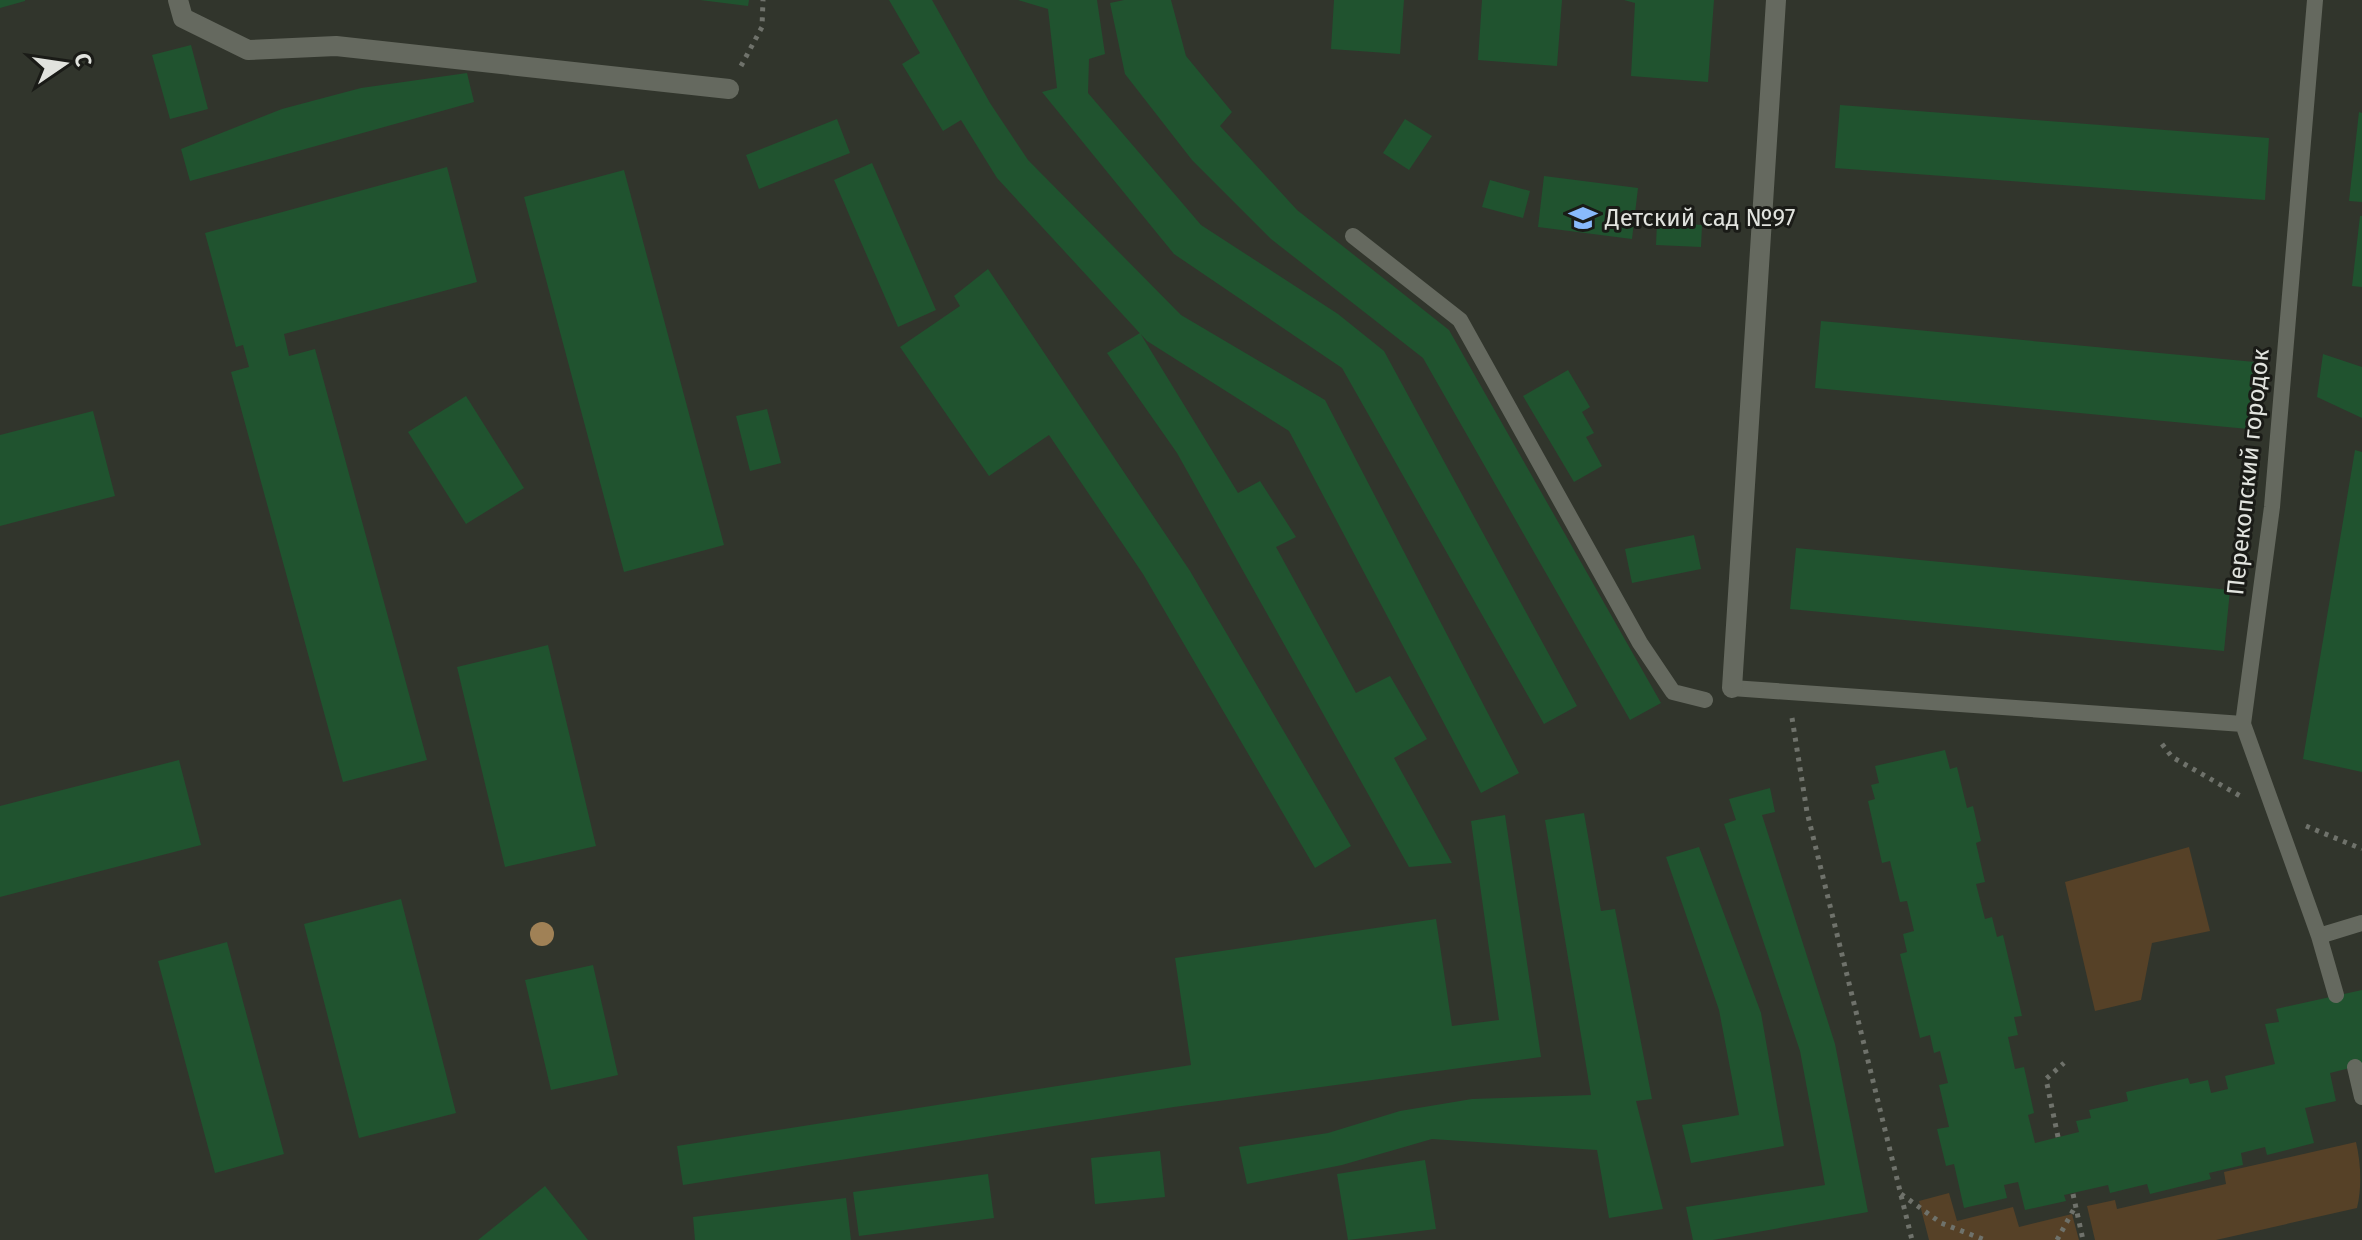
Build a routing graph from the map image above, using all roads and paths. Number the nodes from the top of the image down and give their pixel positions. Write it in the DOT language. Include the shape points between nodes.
graph roads {
  1 [pos="178,0"];
  2 [pos="763,0"];
  3 [pos="1776,0"];
  4 [pos="2315,0"];
  5 [pos="729,89"];
  6 [pos="1353,236"];
  7 [pos="1732,688"];
  8 [pos="1788,693"];
  9 [pos="1705,700"];
  10 [pos="2142,717"];
  11 [pos="2243,724"];
  12 [pos="2277,817"];
  13 [pos="2323,832"];
  14 [pos="2362,849"];
  15 [pos="2362,923"];
  16 [pos="2319,936"];
  17 [pos="2336,995"];
  18 [pos="2064,1063"];
  19 [pos="2355,1067"];
  20 [pos="2362,1097"];
  21 [pos="2058,1137"];
  22 [pos="1900,1193"];
  23 [pos="2073,1194"];
  24 [pos="2076,1206"];
  25 [pos="1912,1240"];
  26 [pos="1985,1240"];
  27 [pos="2057,1240"];
  28 [pos="2083,1240"];
  1 -- 5 [label="street" via="183,18 248,50 336,46"];
  2 -- 5 [label="path" via="762,27"];
  3 -- 7 [label="street"];
  4 -- 11 [label="lane, Перекопский городок" via="2272,507"];
  6 -- 9 [label="lane" via="1460,320 1640,643 1673,692"];
  7 -- 8 [label="lane"];
  8 -- 10 [label="lane"];
  8 -- 22 [label="path" via="1807,812"];
  10 -- 11 [label="lane"];
  10 -- 12 [label="path" via="2172,757"];
  11 -- 12 [label="lane, Перекопский городок"];
  12 -- 16 [label="lane, Перекопский городок"];
  13 -- 14 [label="path"];
  15 -- 16 [label="lane"];
  16 -- 17 [label="lane, Перекопский городок"];
  18 -- 21 [label="path" via="2046,1079"];
  19 -- 20 [label="lane"];
  22 -- 25 [label="path"];
  22 -- 26 [label="path" via="1941,1223"];
  23 -- 24 [label="path"];
  24 -- 27 [label="path"];
  24 -- 28 [label="path"];
}
